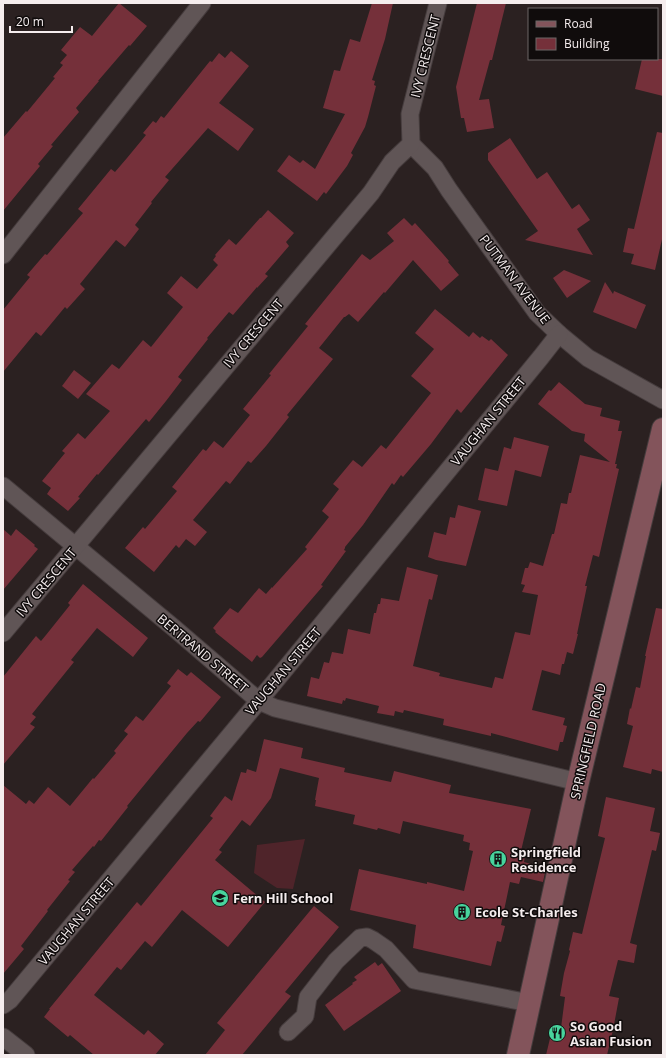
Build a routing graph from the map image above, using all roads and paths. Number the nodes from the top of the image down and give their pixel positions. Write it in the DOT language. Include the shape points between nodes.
graph roads {
  1 [pos="202,3"];
  2 [pos="438,3"];
  3 [pos="411,144"];
  4 [pos="3,255"];
  5 [pos="558,334"];
  6 [pos="663,400"];
  7 [pos="663,429"];
  8 [pos="3,486"];
  9 [pos="76,546"];
  10 [pos="3,633"];
  11 [pos="259,701"];
  12 [pos="578,782"];
  13 [pos="529,1003"];
  14 [pos="3,1005"];
  15 [pos="288,1032"];
  16 [pos="3,1037"];
  17 [pos="26,1055"];
  18 [pos="518,1055"];
  1 -- 4 [label="street"];
  2 -- 3 [label="street, IVY CRESCENT" via="410,114"];
  3 -- 5 [label="street, PUTMAN AVENUE" via="434,168 537,313"];
  3 -- 9 [label="street, IVY CRESCENT" via="392,162 371,193"];
  5 -- 6 [label="street, PUTMAN AVENUE" via="588,358"];
  5 -- 11 [label="street, VAUGHAN STREET"];
  7 -- 12 [label="street, SPRINGFIELD ROAD"];
  8 -- 9 [label="street, BERTRAND STREET"];
  9 -- 10 [label="street, IVY CRESCENT"];
  9 -- 11 [label="street, BERTRAND STREET"];
  11 -- 12 [label="street, BERTRAND STREET" via="276,708"];
  11 -- 14 [label="street, VAUGHAN STREET" via="10,1000"];
  12 -- 13 [label="street, SPRINGFIELD ROAD"];
  13 -- 15 [label="street" via="414,980 386,949 367,937 360,938 336,961 308,998 305,1016"];
  13 -- 18 [label="street, SPRINGFIELD ROAD"];
  16 -- 17 [label="street"];
}
